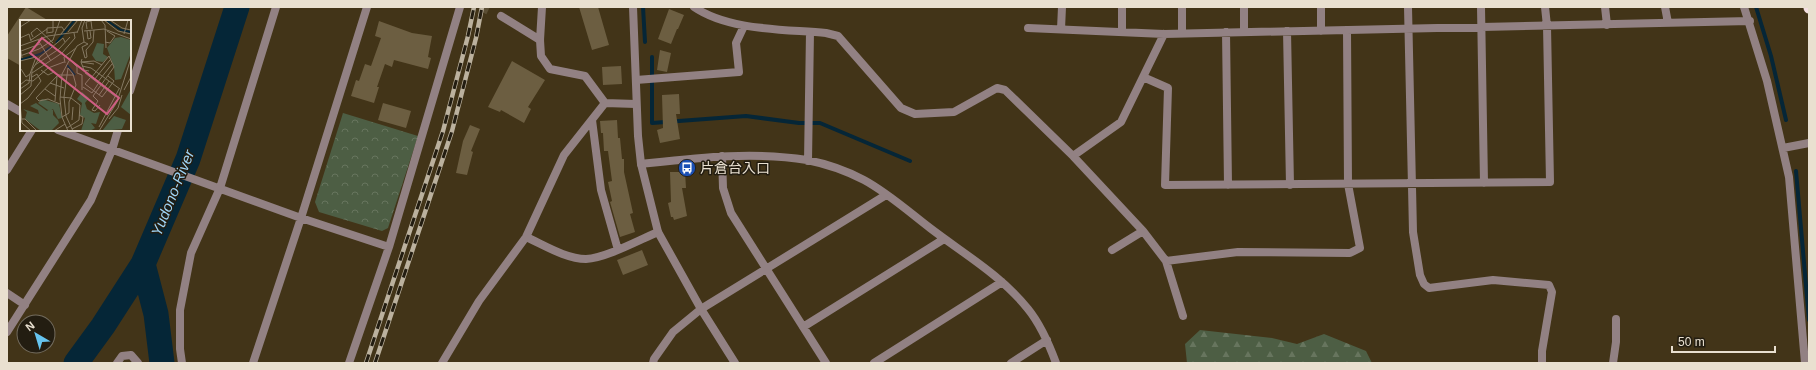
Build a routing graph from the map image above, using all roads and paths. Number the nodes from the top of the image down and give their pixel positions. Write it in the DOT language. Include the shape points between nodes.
graph roads {
  1 [pos="156,7"];
  2 [pos="276,7"];
  3 [pos="368,7"];
  4 [pos="460,7"];
  5 [pos="542,7"];
  6 [pos="633,7"];
  7 [pos="694,7"];
  8 [pos="1062,7"];
  9 [pos="1122,7"];
  10 [pos="1182,7"];
  11 [pos="1244,7"];
  12 [pos="1321,7"];
  13 [pos="1408,7"];
  14 [pos="1481,7"];
  15 [pos="1545,7"];
  16 [pos="1605,7"];
  17 [pos="1665,7"];
  18 [pos="1744,7"];
  19 [pos="501,16"];
  20 [pos="1750,21"];
  21 [pos="1668,23"];
  22 [pos="1607,25"];
  23 [pos="744,26"];
  24 [pos="1547,26"];
  25 [pos="1028,28"];
  26 [pos="1482,28"];
  27 [pos="1061,29"];
  28 [pos="1410,29"];
  29 [pos="1347,30"];
  30 [pos="1287,31"];
  31 [pos="1321,31"];
  32 [pos="810,32"];
  33 [pos="1122,32"];
  34 [pos="1182,32"];
  35 [pos="1226,32"];
  36 [pos="1244,32"];
  37 [pos="1164,34"];
  38 [pos="540,40"];
  39 [pos="1143,77"];
  40 [pos="640,80"];
  41 [pos="131,88"];
  42 [pos="605,103"];
  43 [pos="7,104"];
  44 [pos="636,104"];
  45 [pos="20,111"];
  46 [pos="592,120"];
  47 [pos="31,131"];
  48 [pos="61,131"];
  49 [pos="118,131"];
  50 [pos="1809,143"];
  51 [pos="1782,148"];
  52 [pos="112,150"];
  53 [pos="722,156"];
  54 [pos="1074,156"];
  55 [pos="808,160"];
  56 [pos="641,164"];
  57 [pos="7,170"];
  58 [pos="1484,183"];
  59 [pos="1290,184"];
  60 [pos="1348,184"];
  61 [pos="1412,184"];
  62 [pos="1228,185"];
  63 [pos="220,188"];
  64 [pos="886,195"];
  65 [pos="301,218"];
  66 [pos="1143,231"];
  67 [pos="658,232"];
  68 [pos="526,237"];
  69 [pos="944,239"];
  70 [pos="389,247"];
  71 [pos="618,250"];
  72 [pos="1112,250"];
  73 [pos="1166,261"];
  74 [pos="767,268"];
  75 [pos="1002,282"];
  76 [pos="7,293"];
  77 [pos="25,305"];
  78 [pos="701,309"];
  79 [pos="1183,316"];
  80 [pos="1616,319"];
  81 [pos="803,327"];
  82 [pos="7,332"];
  83 [pos="1047,340"];
  84 [pos="117,363"];
  85 [pos="138,363"];
  86 [pos="182,363"];
  87 [pos="253,363"];
  88 [pos="349,363"];
  89 [pos="442,363"];
  90 [pos="653,363"];
  91 [pos="735,363"];
  92 [pos="826,363"];
  93 [pos="874,363"];
  94 [pos="1011,363"];
  95 [pos="1056,363"];
  96 [pos="1542,363"];
  97 [pos="1613,363"];
  98 [pos="1805,363"];
  1 -- 41 [label="street"];
  2 -- 63 [label="street"];
  3 -- 65 [label="street"];
  4 -- 70 [label="street"];
  5 -- 38 [label="street"];
  6 -- 40 [label="street"];
  7 -- 23 [label="street" via="719,19"];
  8 -- 27 [label="street"];
  9 -- 33 [label="street"];
  10 -- 34 [label="street"];
  11 -- 36 [label="street"];
  12 -- 31 [label="street"];
  13 -- 28 [label="street"];
  14 -- 26 [label="street"];
  15 -- 24 [label="street"];
  16 -- 22 [label="street"];
  17 -- 21 [label="street"];
  18 -- 20 [label="street"];
  19 -- 38 [label="street"];
  20 -- 21 [label="street"];
  20 -- 51 [label="street"];
  21 -- 22 [label="street"];
  22 -- 24 [label="street"];
  23 -- 32 [label="street"];
  23 -- 40 [label="street" via="736,43 739,72"];
  24 -- 26 [label="street"];
  24 -- 58 [label="street" via="1550,182"];
  25 -- 27 [label="street"];
  26 -- 28 [label="street"];
  26 -- 58 [label="street"];
  27 -- 33 [label="street"];
  28 -- 29 [label="street"];
  28 -- 61 [label="street"];
  29 -- 31 [label="street"];
  29 -- 60 [label="street"];
  30 -- 31 [label="street"];
  30 -- 36 [label="street"];
  30 -- 59 [label="street"];
  32 -- 54 [label="street" via="838,36 893,100 901,108 915,114 954,112 997,88 1005,90"];
  32 -- 55 [label="street"];
  33 -- 37 [label="street"];
  34 -- 35 [label="street"];
  34 -- 37 [label="street"];
  35 -- 36 [label="street"];
  35 -- 62 [label="street"];
  37 -- 39 [label="street"];
  38 -- 42 [label="street" via="541,56 550,69 585,76"];
  39 -- 54 [label="street" via="1121,122"];
  39 -- 62 [label="street" via="1168,88 1165,185"];
  40 -- 44 [label="street"];
  42 -- 44 [label="street"];
  42 -- 46 [label="street"];
  43 -- 45 [label="street"];
  44 -- 56 [label="street"];
  46 -- 68 [label="street" via="564,155"];
  46 -- 71 [label="street" via="601,190"];
  47 -- 57 [label="street"];
  48 -- 52 [label="street"];
  49 -- 52 [label="street"];
  50 -- 51 [label="street"];
  51 -- 98 [label="street" via="1789,177"];
  52 -- 63 [label="street"];
  52 -- 77 [label="street" via="91,200"];
  53 -- 55 [label="street" via="772,156"];
  53 -- 56 [label="street"];
  53 -- 74 [label="street" via="723,188 731,212"];
  54 -- 66 [label="street"];
  55 -- 64 [label="street" via="848,172"];
  56 -- 67 [label="street"];
  58 -- 61 [label="street"];
  59 -- 60 [label="street"];
  59 -- 62 [label="street"];
  60 -- 61 [label="street"];
  60 -- 73 [label="street" via="1360,248 1350,253 1238,252"];
  61 -- 96 [label="street" via="1413,232 1420,275 1429,288 1492,277 1549,285 1552,292"];
  63 -- 65 [label="street"];
  63 -- 86 [label="street" via="191,253 180,310"];
  64 -- 69 [label="street"];
  64 -- 74 [label="street"];
  65 -- 70 [label="street"];
  65 -- 87 [label="street"];
  66 -- 72 [label="street"];
  66 -- 73 [label="street"];
  67 -- 71 [label="street"];
  67 -- 78 [label="street"];
  68 -- 71 [label="street" via="566,255 586,259"];
  68 -- 89 [label="street" via="479,301"];
  69 -- 75 [label="street"];
  69 -- 81 [label="street"];
  70 -- 88 [label="street"];
  73 -- 79 [label="street"];
  74 -- 78 [label="street"];
  74 -- 81 [label="street"];
  75 -- 83 [label="street" via="1029,310"];
  75 -- 93 [label="street"];
  76 -- 77 [label="street"];
  77 -- 82 [label="street"];
  78 -- 90 [label="street" via="673,332"];
  78 -- 91 [label="street"];
  80 -- 97 [label="street"];
  81 -- 92 [label="street"];
  83 -- 94 [label="street"];
  83 -- 95 [label="street"];
  84 -- 85 [label="street" via="122,356 131,355"];
}
